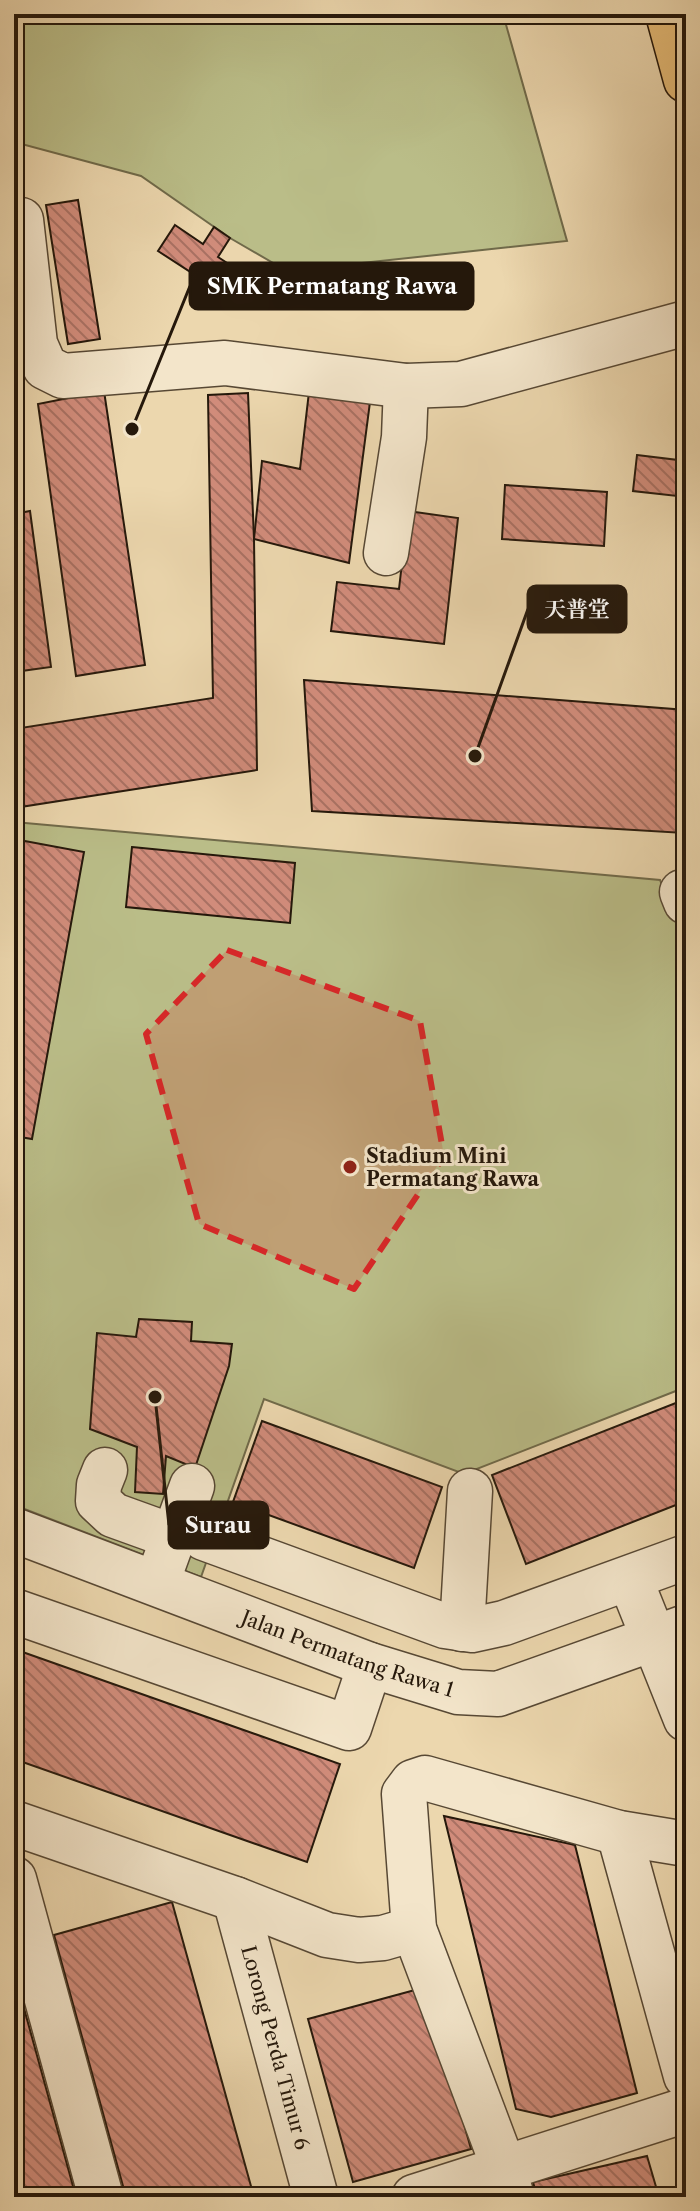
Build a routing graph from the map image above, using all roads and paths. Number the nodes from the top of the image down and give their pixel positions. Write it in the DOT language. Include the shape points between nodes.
graph roads {
  1 [pos="668,14"];
  2 [pos="686,80"];
  3 [pos="21,220"];
  4 [pos="686,323"];
  5 [pos="406,386"];
  6 [pos="386,553"];
  7 [pos="686,892"];
  8 [pos="686,902"];
  9 [pos="105,1470"];
  10 [pos="192,1486"];
  11 [pos="470,1491"];
  12 [pos="14,1530"];
  13 [pos="189,1537"];
  14 [pos="686,1557"];
  15 [pos="630,1579"];
  16 [pos="157,1583"];
  17 [pos="351,1591"];
  18 [pos="14,1611"];
  19 [pos="462,1629"];
  20 [pos="670,1633"];
  21 [pos="329,1649"];
  22 [pos="370,1665"];
  23 [pos="685,1711"];
  24 [pos="14,1823"];
  25 [pos="619,1833"];
  26 [pos="686,1844"];
  27 [pos="14,1879"];
  28 [pos="235,1899"];
  29 [pos="414,1929"];
  30 [pos="686,2076"];
  31 [pos="686,2110"];
  32 [pos="508,2182"];
  33 [pos="101,2197"];
  34 [pos="316,2197"];
  35 [pos="414,2197"];
  1 -- 2 [label="main road"];
  3 -- 5 [label="street" via="35,344 45,367 63,376 225,363"];
  4 -- 5 [label="street" via="461,384"];
  5 -- 6 [label="street" via="404,437"];
  7 -- 8 [label="street"];
  9 -- 13 [label="street" via="98,1501 113,1515"];
  10 -- 13 [label="street"];
  11 -- 19 [label="street"];
  12 -- 16 [label="street, Jalan Permatang Rawa 1"];
  13 -- 16 [label="street"];
  13 -- 17 [label="street"];
  14 -- 15 [label="street"];
  15 -- 19 [label="street" via="504,1623"];
  15 -- 20 [label="street"];
  16 -- 21 [label="street, Jalan Permatang Rawa 1"];
  17 -- 19 [label="street"];
  17 -- 21 [label="street"];
  18 -- 22 [label="street" via="349,1728"];
  20 -- 22 [label="street, Jalan Permatang Rawa 1" via="498,1694 458,1692"];
  20 -- 23 [label="street"];
  21 -- 22 [label="street, Jalan Permatang Rawa 1"];
  24 -- 28 [label="street"];
  25 -- 26 [label="street"];
  25 -- 29 [label="street" via="425,1778 413,1782 404,1794"];
  25 -- 30 [label="street"];
  27 -- 33 [label="street"];
  28 -- 29 [label="street" via="327,1935 359,1940"];
  28 -- 34 [label="street, Lorong Perda Timur 6"];
  29 -- 32 [label="street"];
  31 -- 32 [label="street"];
  32 -- 35 [label="street"];
}
